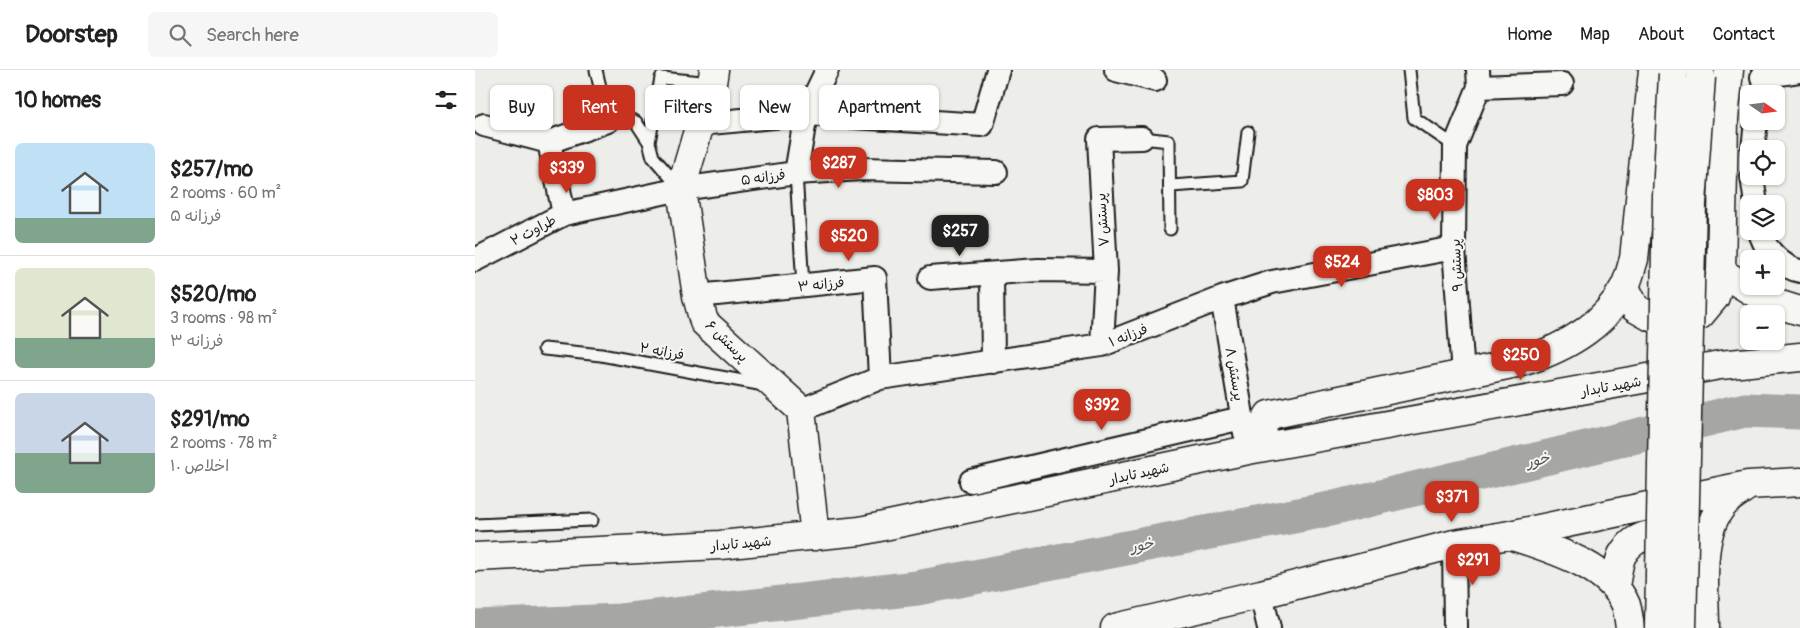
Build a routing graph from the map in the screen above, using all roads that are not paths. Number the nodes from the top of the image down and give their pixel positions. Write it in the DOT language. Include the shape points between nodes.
graph roads {
  1 [pos="596,70"];
  2 [pos="827,70"];
  3 [pos="998,70"];
  4 [pos="1116,70"];
  5 [pos="1409,70"];
  6 [pos="1729,70"];
  7 [pos="1667,71"];
  8 [pos="1800,71"];
  9 [pos="1701,73"];
  10 [pos="713,76"];
  11 [pos="1479,79"];
  12 [pos="1155,80"];
  13 [pos="1761,80"];
  14 [pos="1562,84"];
  15 [pos="600,85"];
  16 [pos="809,108"];
  17 [pos="809,114"];
  18 [pos="635,122"];
  19 [pos="484,125"];
  20 [pos="583,130"];
  21 [pos="697,130"];
  22 [pos="803,130"];
  23 [pos="1247,132"];
  24 [pos="1142,138"];
  25 [pos="549,142"];
  26 [pos="649,142"];
  27 [pos="1455,146"];
  28 [pos="996,172"];
  29 [pos="796,173"];
  30 [pos="1171,186"];
  31 [pos="681,189"];
  32 [pos="564,214"];
  33 [pos="1170,229"];
  34 [pos="1763,240"];
  35 [pos="1454,248"];
  36 [pos="475,260"];
  37 [pos="1106,271"];
  38 [pos="1800,271"];
  39 [pos="1721,272"];
  40 [pos="992,274"];
  41 [pos="930,278"];
  42 [pos="803,286"];
  43 [pos="1625,288"];
  44 [pos="697,296"];
  45 [pos="1222,298"];
  46 [pos="1800,311"];
  47 [pos="1102,345"];
  48 [pos="543,349"];
  49 [pos="1800,357"];
  50 [pos="993,362"];
  51 [pos="1463,374"];
  52 [pos="880,378"];
  53 [pos="775,387"];
  54 [pos="801,410"];
  55 [pos="1242,418"];
  56 [pos="1248,450"];
  57 [pos="971,481"];
  58 [pos="1800,482"];
  59 [pos="1748,485"];
  60 [pos="592,520"];
  61 [pos="475,526"];
  62 [pos="1510,535"];
  63 [pos="815,536"];
  64 [pos="1454,544"];
  65 [pos="475,556"];
  66 [pos="1704,578"];
  67 [pos="1615,586"];
  68 [pos="1261,594"];
  69 [pos="1115,628"];
  70 [pos="1269,628"];
  71 [pos="1455,628"];
  72 [pos="1630,628"];
  73 [pos="1659,628"];
  74 [pos="1681,628"];
  75 [pos="1705,628"];
  1 -- 15 [label="lane"];
  2 -- 16 [label="street"];
  3 -- 17 [label="street" via="982,125"];
  4 -- 12 [label="street"];
  5 -- 27 [label="lane" via="1414,118"];
  6 -- 39 [label="main road" via="1724,119"];
  7 -- 43 [label="main road" via="1634,259"];
  7 -- 73 [label="main road, bridge"];
  8 -- 13 [label="street"];
  9 -- 74 [label="main road, bridge" via="1692,203"];
  10 -- 26 [label="lane" via="661,78"];
  11 -- 14 [label="street"];
  11 -- 27 [label="street, پرستش ۹"];
  18 -- 26 [label="lane"];
  19 -- 25 [label="street"];
  20 -- 25 [label="street"];
  21 -- 31 [label="main road, پرستش ۶"];
  22 -- 29 [label="street"];
  23 -- 30 [label="lane" via="1242,180"];
  24 -- 30 [label="lane" via="1169,141"];
  24 -- 37 [label="street, پرستش ۷" via="1099,138"];
  25 -- 32 [label="street"];
  26 -- 31 [label="lane" via="653,157"];
  27 -- 35 [label="street, پرستش ۹"];
  28 -- 29 [label="street, فرزانه ۵" via="862,169"];
  29 -- 31 [label="street, فرزانه ۵"];
  29 -- 42 [label="lane"];
  30 -- 33 [label="lane"];
  31 -- 32 [label="street, طراوت ۲"];
  31 -- 44 [label="main road, پرستش ۶"];
  32 -- 36 [label="street, طراوت ۲"];
  34 -- 38 [label="street" via="1777,259"];
  35 -- 45 [label="street, فرزانه ۱" via="1272,282"];
  35 -- 51 [label="street, پرستش ۹"];
  37 -- 40 [label="street" via="1038,270"];
  37 -- 47 [label="street, پرستش ۷"];
  39 -- 43 [label="main road" via="1715,297 1700,315 1677,321 1651,317 1635,308"];
  39 -- 46 [label="main road" via="1768,301"];
  40 -- 41 [label="street"];
  40 -- 50 [label="street"];
  42 -- 44 [label="street, فرزانه ۳"];
  42 -- 52 [label="street, فرزانه ۳" via="875,278"];
  43 -- 51 [label="main road" via="1600,322 1564,346 1521,362"];
  44 -- 53 [label="main road, پرستش ۶" via="704,322"];
  45 -- 47 [label="street, فرزانه ۱"];
  45 -- 55 [label="street, پرستش ۸"];
  47 -- 50 [label="street, فرزانه ۱"];
  48 -- 53 [label="lane, فرزانه ۲" via="601,355"];
  49 -- 56 [label="main road, شهید تابدار" via="1720,366"];
  50 -- 52 [label="street, فرزانه ۱"];
  51 -- 56 [label="main road" via="1269,415"];
  52 -- 54 [label="street, فرزانه ۱"];
  53 -- 54 [label="main road, پرستش ۶"];
  54 -- 63 [label="main road"];
  55 -- 56 [label="street, پرستش ۸"];
  55 -- 57 [label="street"];
  56 -- 63 [label="main road, شهید تابدار" via="860,531"];
  58 -- 59 [label="main road"];
  59 -- 62 [label="main road"];
  59 -- 66 [label="main road" via="1725,503 1710,526"];
  60 -- 61 [label="lane"];
  62 -- 64 [label="main road"];
  62 -- 67 [label="main road" via="1561,553 1593,569"];
  63 -- 65 [label="main road, شهید تابدار" via="720,546"];
  64 -- 68 [label="main road"];
  64 -- 71 [label="street"];
  66 -- 67 [label="main road" via="1696,554 1689,545 1669,534 1651,534 1636,540 1622,556"];
  66 -- 75 [label="main road"];
  67 -- 72 [label="main road" via="1626,606"];
  68 -- 69 [label="main road"];
  68 -- 70 [label="street"];
}
